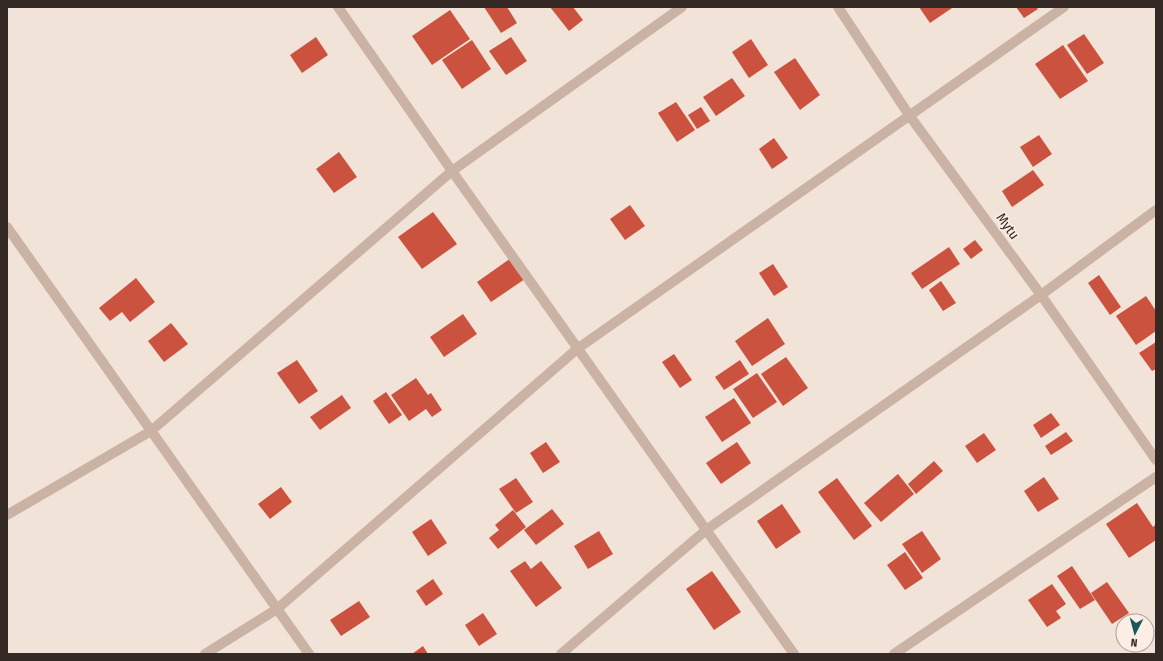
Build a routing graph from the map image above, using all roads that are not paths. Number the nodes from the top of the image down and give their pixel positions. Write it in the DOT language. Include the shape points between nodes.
graph roads {
  1 [pos="338,7"];
  2 [pos="682,7"];
  3 [pos="838,7"];
  4 [pos="1064,7"];
  5 [pos="909,115"];
  6 [pos="452,171"];
  7 [pos="1156,210"];
  8 [pos="7,227"];
  9 [pos="1041,295"];
  10 [pos="577,348"];
  11 [pos="150,432"];
  12 [pos="1156,460"];
  13 [pos="1156,477"];
  14 [pos="7,515"];
  15 [pos="706,530"];
  16 [pos="277,609"];
  17 [pos="205,654"];
  18 [pos="309,654"];
  19 [pos="561,654"];
  20 [pos="794,654"];
  21 [pos="894,654"];
  1 -- 6 [label="street"];
  2 -- 6 [label="street"];
  3 -- 5 [label="street, Mytu"];
  4 -- 5 [label="street"];
  5 -- 9 [label="street, Mytu"];
  5 -- 10 [label="street"];
  6 -- 10 [label="street"];
  6 -- 11 [label="street"];
  7 -- 9 [label="street"];
  8 -- 11 [label="street"];
  9 -- 12 [label="street, Mytu"];
  9 -- 15 [label="street"];
  10 -- 15 [label="street"];
  10 -- 16 [label="street"];
  11 -- 14 [label="street"];
  11 -- 16 [label="street"];
  13 -- 21 [label="street"];
  15 -- 19 [label="street"];
  15 -- 20 [label="street"];
  16 -- 17 [label="street"];
  16 -- 18 [label="street"];
}
